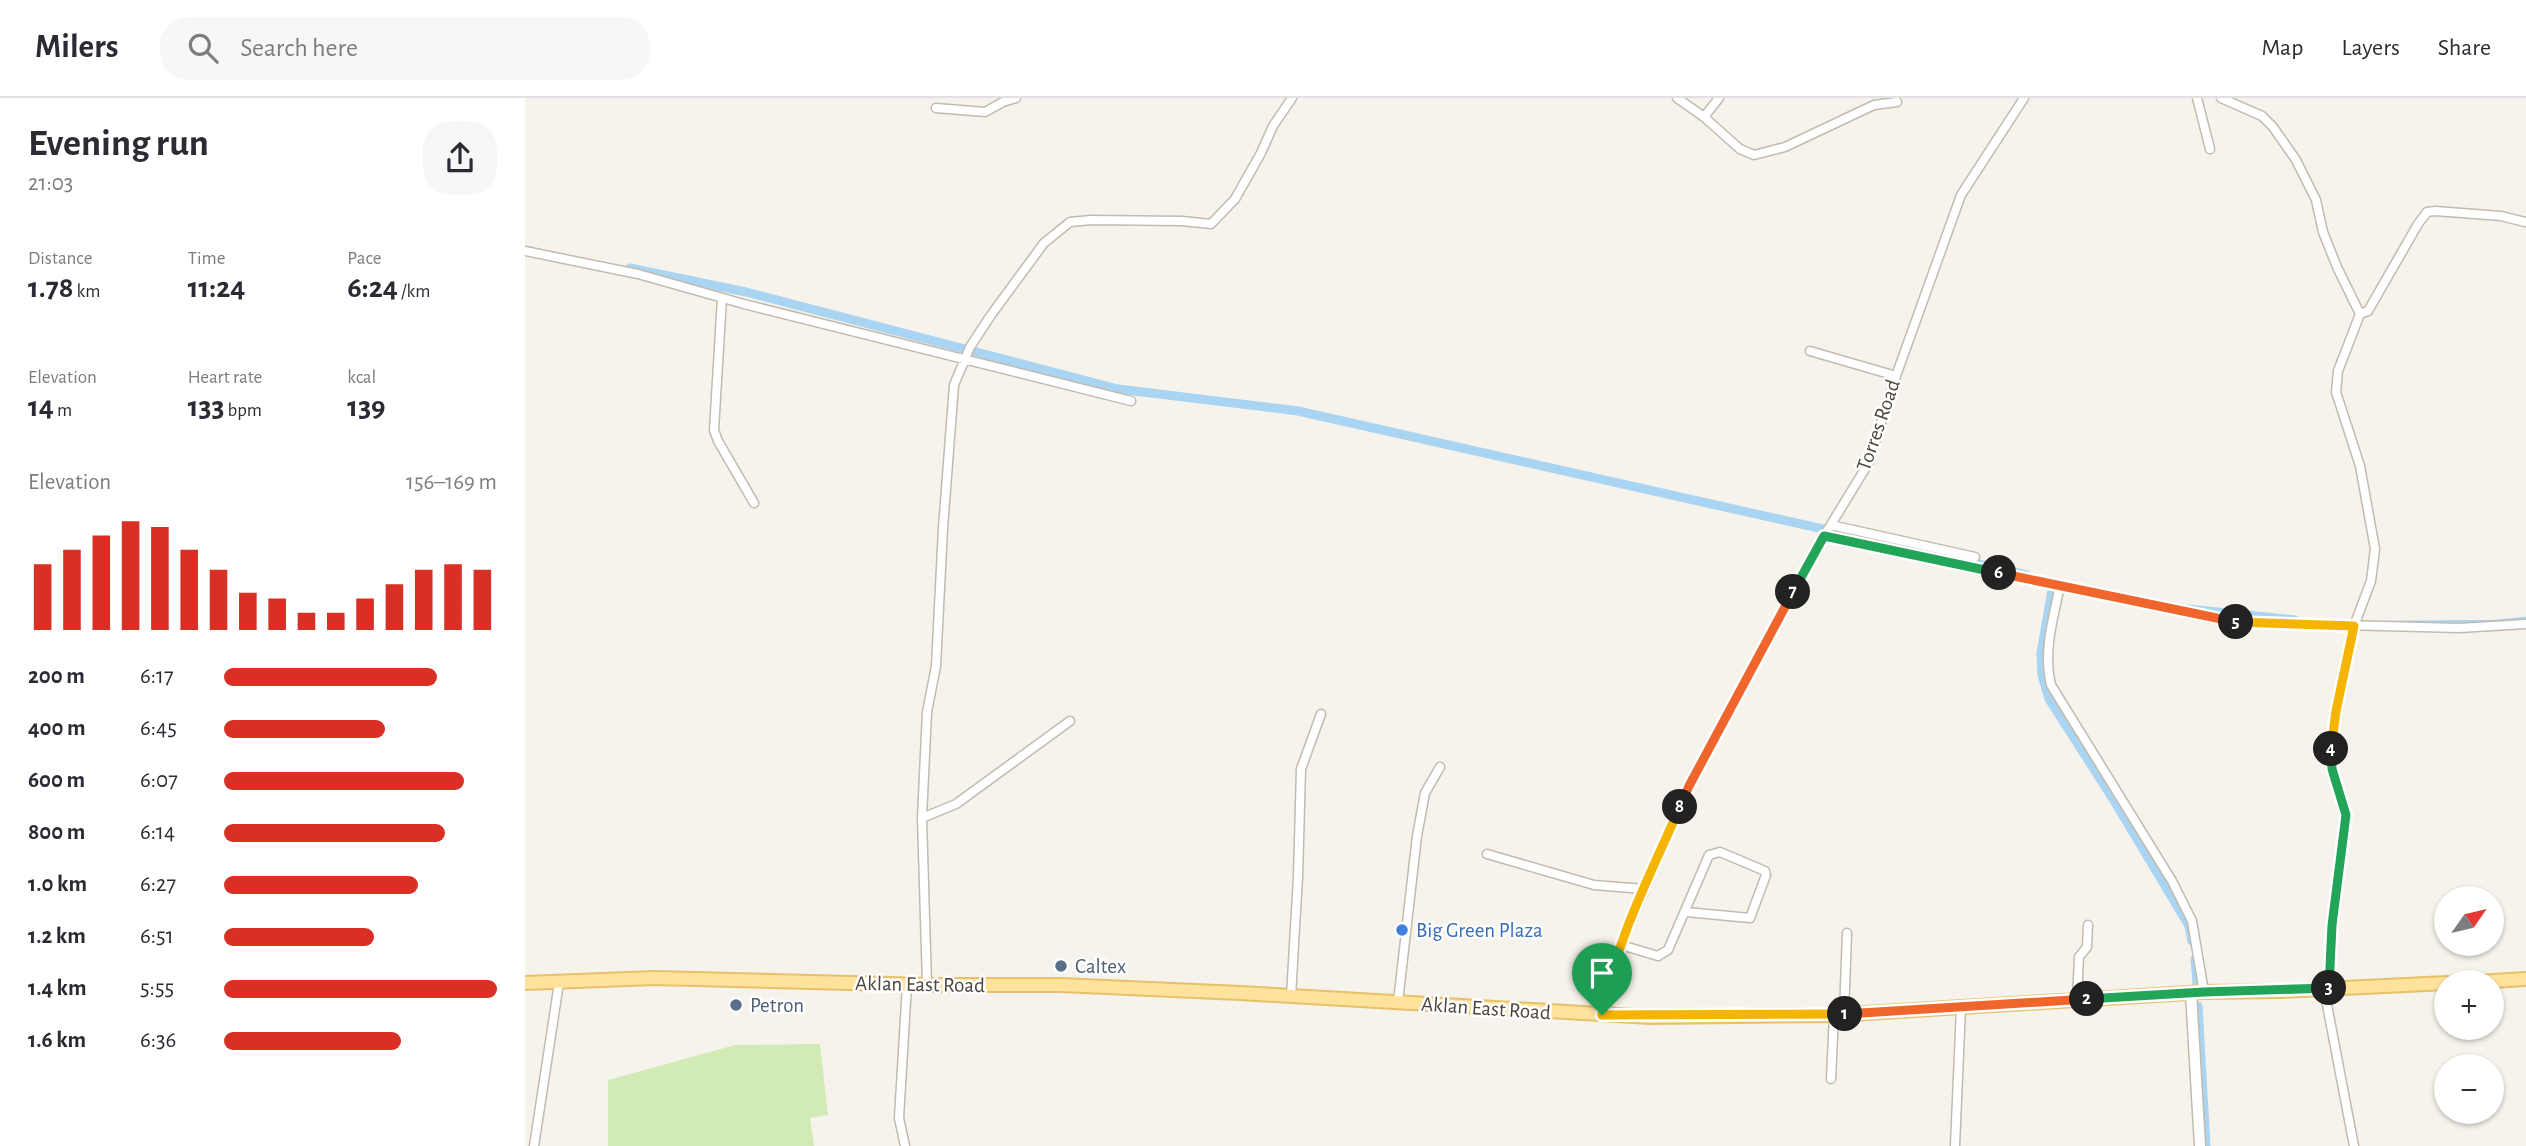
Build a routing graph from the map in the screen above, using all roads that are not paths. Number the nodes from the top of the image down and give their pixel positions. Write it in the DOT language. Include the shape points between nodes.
graph roads {
  1 [pos="1016,98"];
  2 [pos="1292,98"];
  3 [pos="1677,98"];
  4 [pos="1719,98"];
  5 [pos="2024,98"];
  6 [pos="2197,98"];
  7 [pos="2221,98"];
  8 [pos="1897,102"];
  9 [pos="936,108"];
  10 [pos="1704,117"];
  11 [pos="2210,149"];
  12 [pos="2525,222"];
  13 [pos="525,251"];
  14 [pos="722,298"];
  15 [pos="2360,314"];
  16 [pos="1810,351"];
  17 [pos="965,358"];
  18 [pos="1896,376"];
  19 [pos="1131,401"];
  20 [pos="754,503"];
  21 [pos="1828,530"];
  22 [pos="1975,557"];
  23 [pos="2060,586"];
  24 [pos="2526,624"];
  25 [pos="2354,626"];
  26 [pos="1321,714"];
  27 [pos="1070,721"];
  28 [pos="1440,767"];
  29 [pos="922,818"];
  30 [pos="1487,854"];
  31 [pos="1644,889"];
  32 [pos="1686,912"];
  33 [pos="2088,925"];
  34 [pos="1847,933"];
  35 [pos="1621,945"];
  36 [pos="2526,979"];
  37 [pos="2504,980"];
  38 [pos="525,983"];
  39 [pos="559,983"];
  40 [pos="2434,984"];
  41 [pos="907,985"];
  42 [pos="927,985"];
  43 [pos="2326,989"];
  44 [pos="2197,992"];
  45 [pos="1291,996"];
  46 [pos="2077,1000"];
  47 [pos="1398,1002"];
  48 [pos="1961,1007"];
  49 [pos="1602,1015"];
  50 [pos="1839,1015"];
  51 [pos="1831,1079"];
  52 [pos="534,1146"];
  53 [pos="905,1146"];
  54 [pos="1955,1146"];
  55 [pos="2200,1146"];
  56 [pos="2354,1146"];
  1 -- 9 [label="street" via="985,113"];
  2 -- 17 [label="street" via="1235,199 1211,224 1070,222 1044,243"];
  3 -- 10 [label="street"];
  4 -- 10 [label="street"];
  5 -- 18 [label="street, Torres Road" via="1961,195"];
  6 -- 11 [label="street"];
  7 -- 15 [label="street" via="2262,116 2296,160"];
  8 -- 10 [label="street" via="1874,105 1785,147 1754,155 1740,149"];
  12 -- 15 [label="street" via="2501,216 2427,212 2368,311"];
  13 -- 14 [label="street" via="638,274"];
  14 -- 17 [label="street"];
  14 -- 20 [label="street" via="714,430"];
  15 -- 25 [label="street" via="2336,385 2360,466 2375,550 2371,580"];
  16 -- 18 [label="street"];
  17 -- 19 [label="street"];
  17 -- 29 [label="street" via="954,384"];
  18 -- 21 [label="street, Torres Road" via="1868,464"];
  21 -- 22 [label="street"];
  21 -- 23 [label="street"];
  21 -- 31 [label="street, Torres Road" via="1689,786"];
  23 -- 25 [label="street" via="2230,622"];
  23 -- 44 [label="street" via="2047,652 2051,685 2192,921"];
  24 -- 25 [label="street"];
  25 -- 43 [label="street" via="2331,740 2332,769 2346,815"];
  26 -- 45 [label="street" via="1301,769"];
  27 -- 29 [label="street" via="956,804"];
  28 -- 47 [label="street" via="1425,793 1417,836"];
  29 -- 42 [label="street"];
  30 -- 31 [label="street" via="1594,885"];
  31 -- 35 [label="street, Torres Road"];
  32 -- 32 [label="street" via="1750,918 1765,871 1714,852"];
  32 -- 35 [label="street" via="1663,955"];
  33 -- 46 [label="street" via="2087,947 2079,957"];
  34 -- 50 [label="street"];
  35 -- 49 [label="street, Torres Road"];
  36 -- 37 [label="main road"];
  38 -- 39 [label="main road, Aklan East Road"];
  39 -- 41 [label="main road, Aklan East Road" via="653,978"];
  39 -- 52 [label="street"];
  40 -- 43 [label="main road, Aklan East Road"];
  41 -- 42 [label="main road, Aklan East Road"];
  41 -- 53 [label="street" via="899,1118"];
  42 -- 45 [label="main road, Aklan East Road" via="1061,985"];
  43 -- 44 [label="main road, Aklan East Road"];
  43 -- 56 [label="street"];
  44 -- 46 [label="main road, Aklan East Road"];
  44 -- 55 [label="street"];
  45 -- 47 [label="main road, Aklan East Road"];
  46 -- 48 [label="main road, Aklan East Road"];
  47 -- 49 [label="main road, Aklan East Road"];
  48 -- 50 [label="main road, Aklan East Road"];
  48 -- 54 [label="street"];
  49 -- 50 [label="main road, Aklan East Road"];
  50 -- 51 [label="street"];
}
